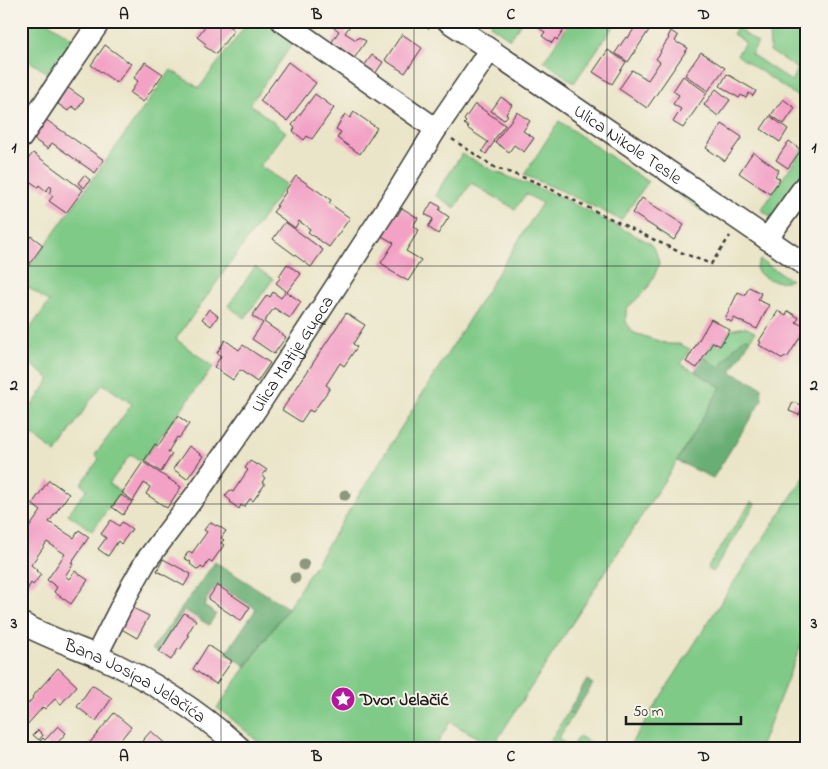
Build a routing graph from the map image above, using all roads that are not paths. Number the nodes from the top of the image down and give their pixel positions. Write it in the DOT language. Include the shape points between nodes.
graph roads {
  1 [pos="100,21"];
  2 [pos="282,21"];
  3 [pos="448,21"];
  4 [pos="490,50"];
  5 [pos="436,129"];
  6 [pos="21,138"];
  7 [pos="807,183"];
  8 [pos="768,239"];
  9 [pos="807,266"];
  10 [pos="21,623"];
  11 [pos="96,656"];
  12 [pos="240,748"];
  1 -- 6 [label="street"];
  2 -- 5 [label="street"];
  3 -- 4 [label="street, Ulica Nikole Tesle"];
  4 -- 5 [label="street, Ulica Matije Gupca"];
  4 -- 8 [label="street, Ulica Nikole Tesle"];
  5 -- 11 [label="street, Ulica Matije Gupca" via="254,412 146,560"];
  7 -- 8 [label="street"];
  8 -- 9 [label="street, Ulica Nikole Tesle"];
  10 -- 11 [label="street, Bana Josipa Jelačića"];
  11 -- 12 [label="street, Bana Josipa Jelačića" via="137,675 197,712"];
}
